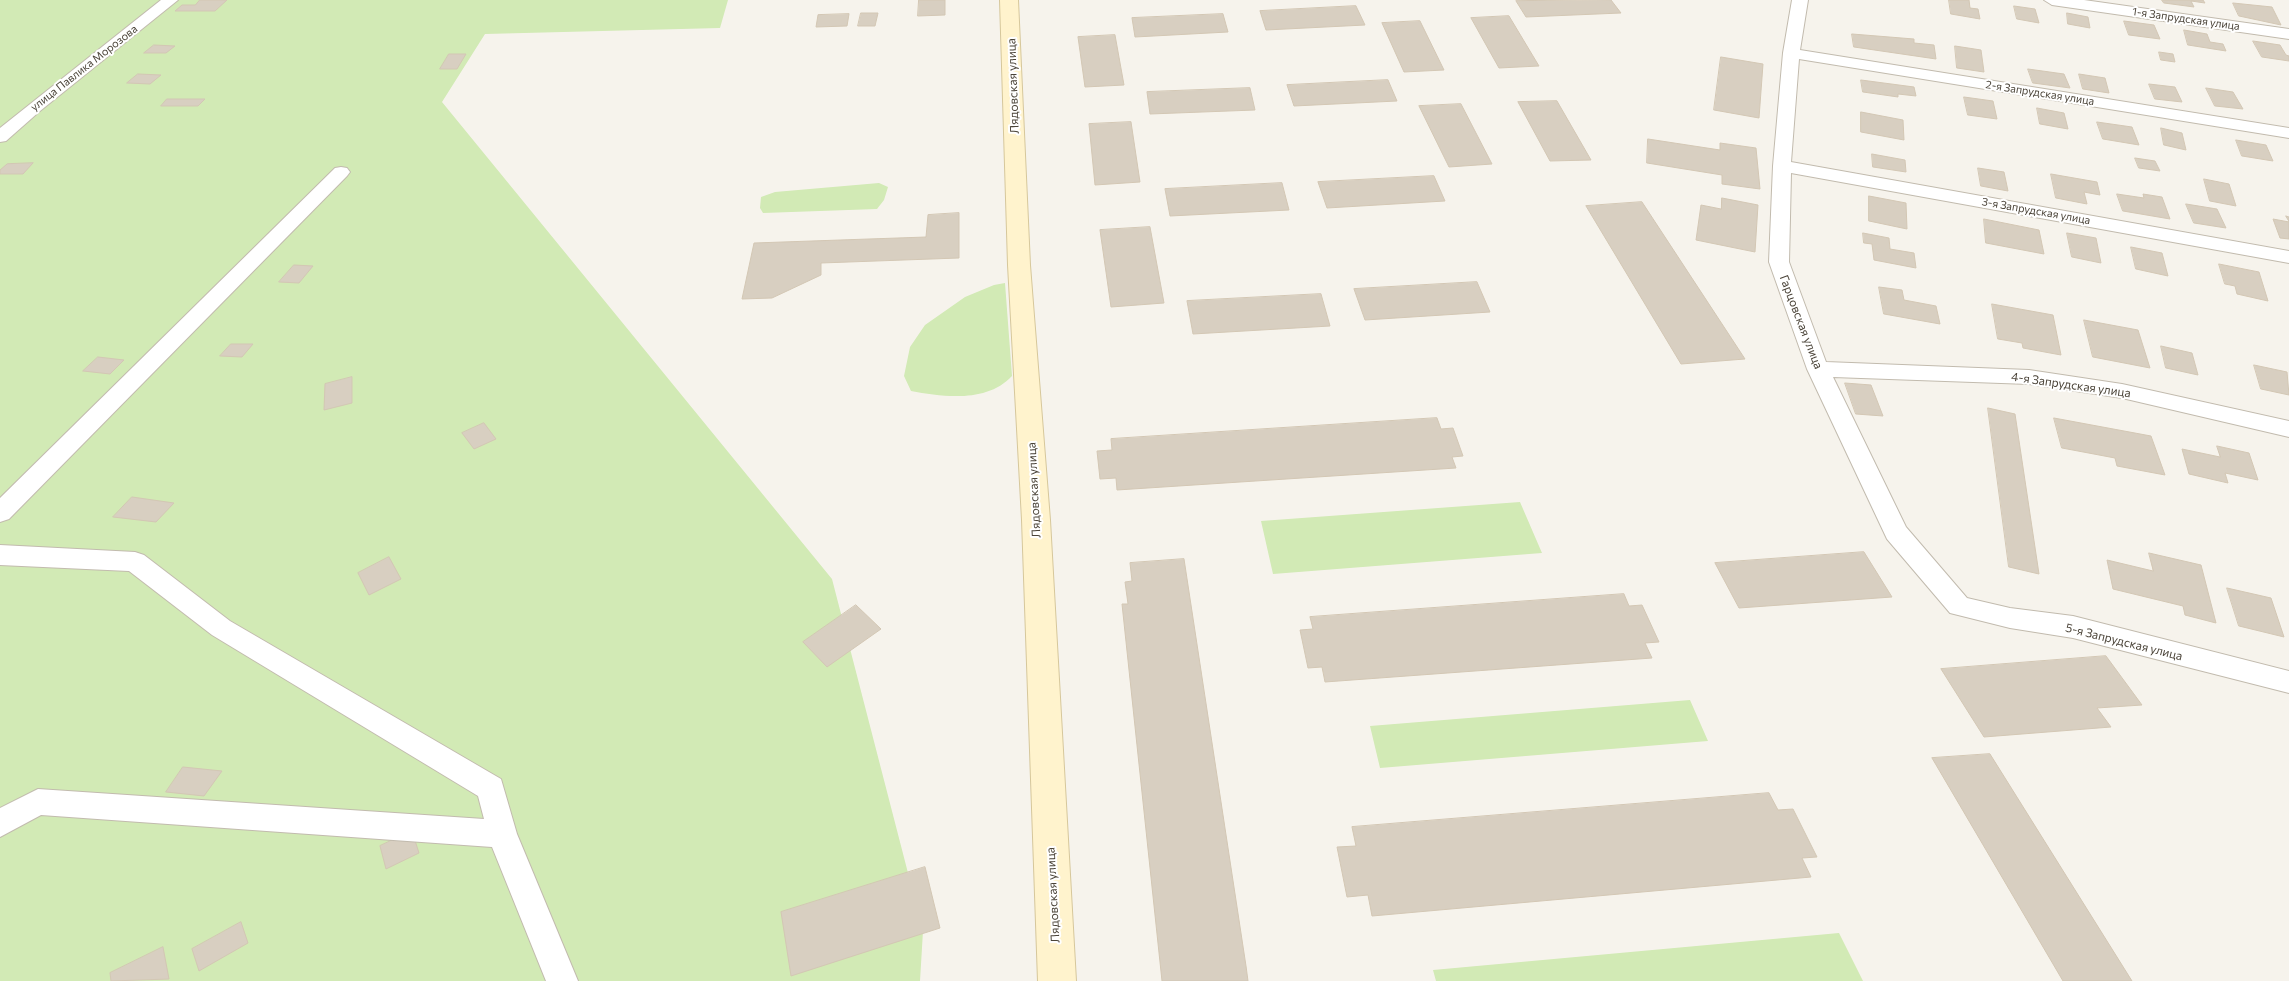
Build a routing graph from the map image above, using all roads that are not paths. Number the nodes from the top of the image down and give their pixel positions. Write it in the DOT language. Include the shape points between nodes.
graph roads {
  1 [pos="170,0"];
  2 [pos="1009,0"];
  3 [pos="1800,0"];
  4 [pos="2052,0"];
  5 [pos="2289,34"];
  6 [pos="1791,53"];
  7 [pos="2289,133"];
  8 [pos="0,137"];
  9 [pos="1782,166"];
  10 [pos="341,172"];
  11 [pos="2289,257"];
  12 [pos="1818,369"];
  13 [pos="2289,429"];
  14 [pos="0,514"];
  15 [pos="0,555"];
  16 [pos="1959,606"];
  17 [pos="2289,682"];
  18 [pos="0,823"];
  19 [pos="502,834"];
  20 [pos="562,981"];
  21 [pos="1057,981"];
  1 -- 8 [label="street, улица Павлика Морозова"];
  2 -- 21 [label="main road, Лядовская улица" via="1019,265 1036,520"];
  3 -- 6 [label="street, Гарцовская улица"];
  4 -- 5 [label="street, 1-я Запрудская улица"];
  6 -- 7 [label="street, 2-я Запрудская улица"];
  6 -- 9 [label="street, Гарцовская улица"];
  9 -- 11 [label="street, 3-я Запрудская улица"];
  9 -- 12 [label="street, Гарцовская улица" via="1778,262"];
  10 -- 14 [label="street"];
  12 -- 13 [label="street, 4-я Запрудская улица" via="2029,377 2122,391"];
  12 -- 16 [label="street, Гарцовская улица" via="1896,532"];
  15 -- 19 [label="street" via="135,562 221,628 491,788"];
  16 -- 17 [label="street, 5-я Запрудская улица" via="2073,628"];
  18 -- 19 [label="street" via="38,802"];
  19 -- 20 [label="street"];
}
